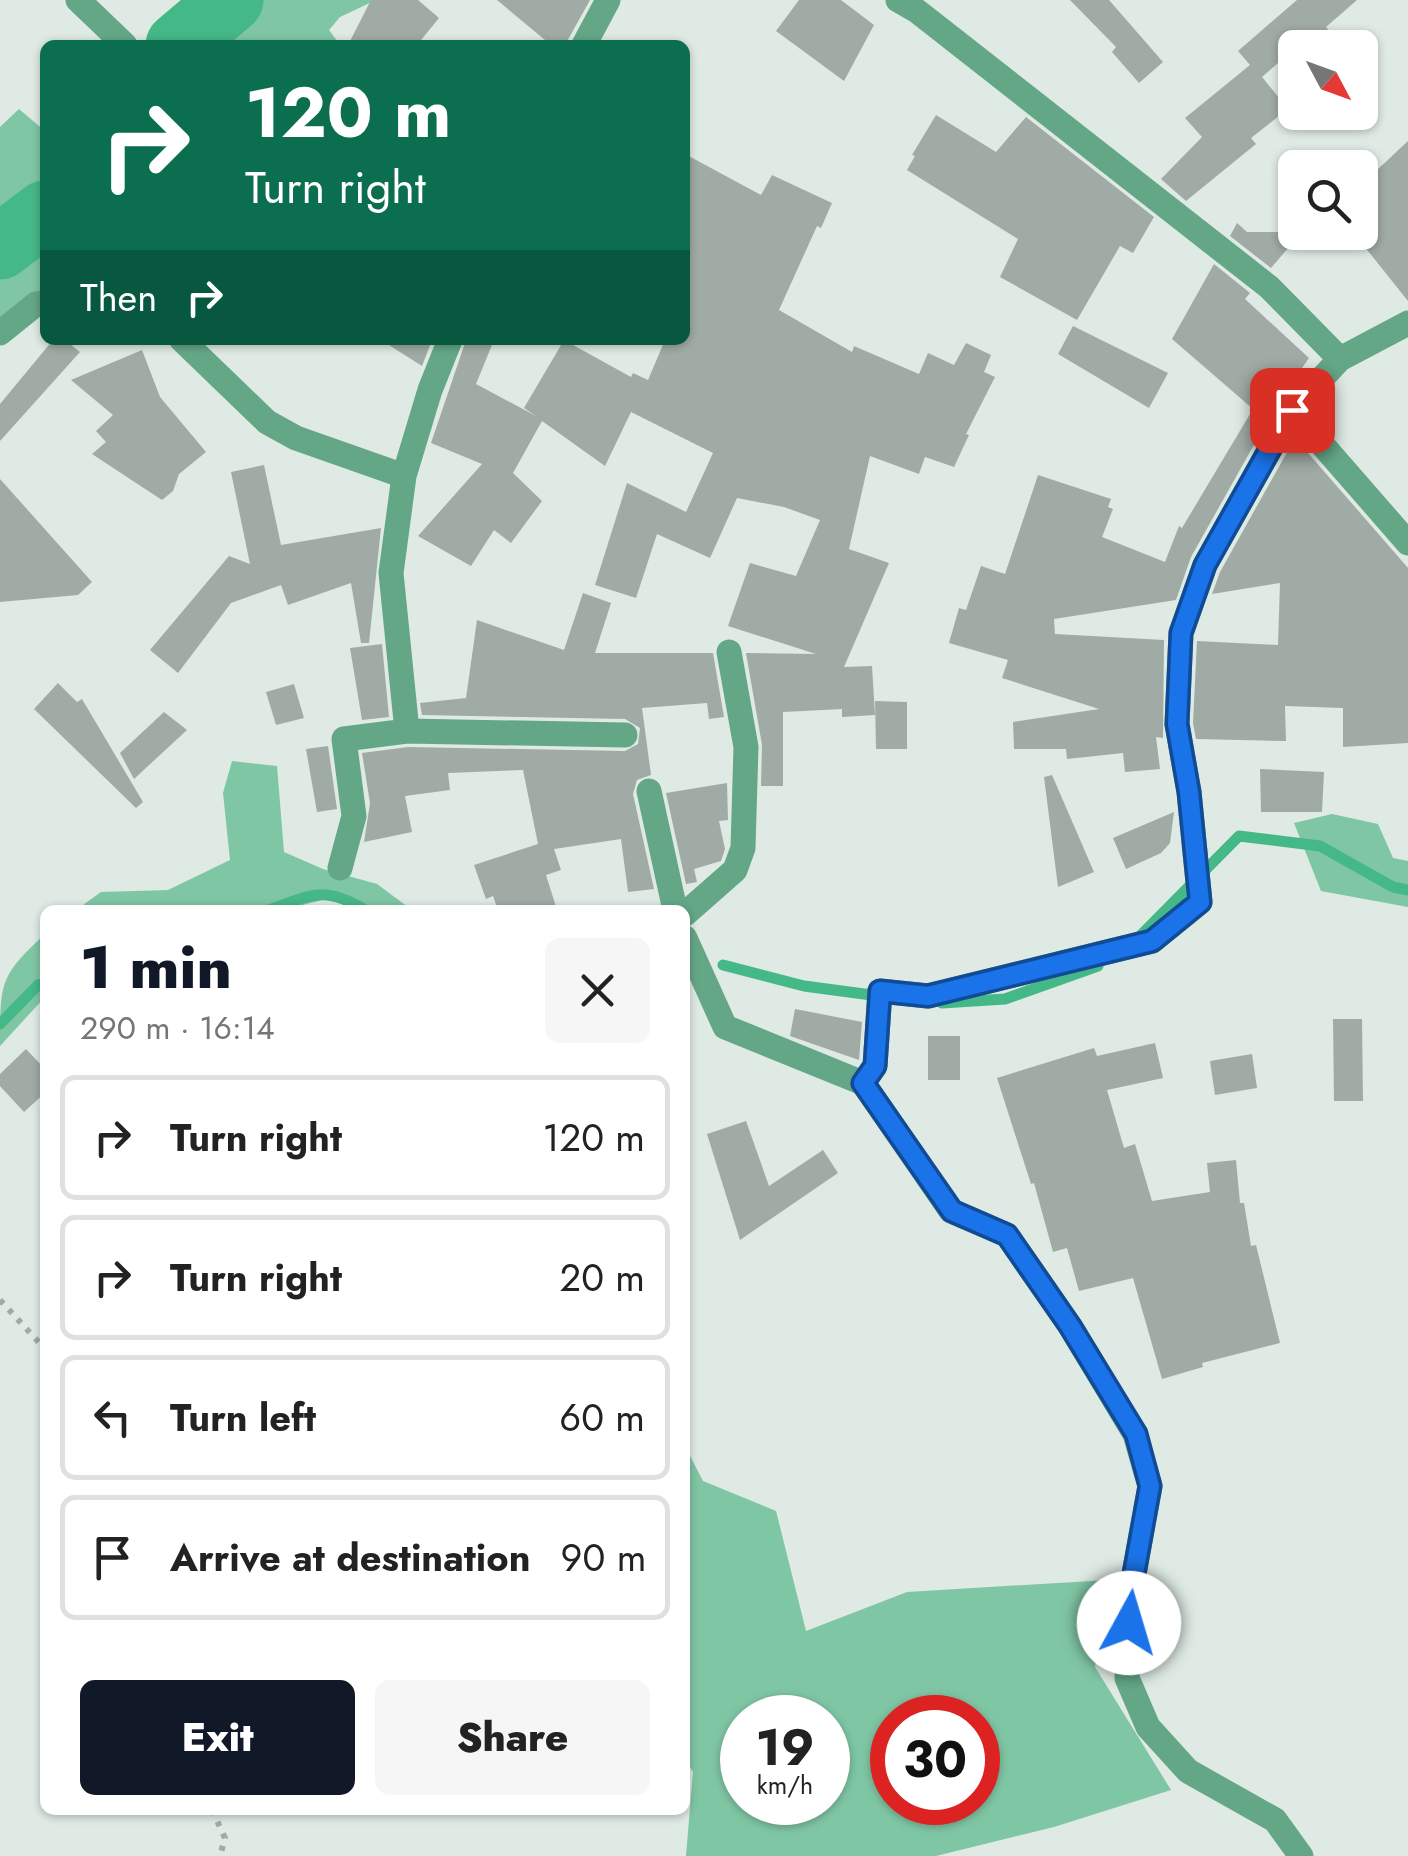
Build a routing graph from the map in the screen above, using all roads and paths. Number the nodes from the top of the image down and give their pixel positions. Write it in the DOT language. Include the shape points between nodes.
graph roads {
  1 [pos="78,0"];
  2 [pos="608,0"];
  3 [pos="898,0"];
  4 [pos="119,40"];
  5 [pos="587,40"];
  6 [pos="40,304"];
  7 [pos="1408,324"];
  8 [pos="0,334"];
  9 [pos="187,345"];
  10 [pos="448,345"];
  11 [pos="1340,359"];
  12 [pos="1292,410"];
  13 [pos="404,476"];
  14 [pos="1408,542"];
  15 [pos="729,652"];
  16 [pos="407,731"];
  17 [pos="625,735"];
  18 [pos="649,791"];
  19 [pos="340,868"];
  20 [pos="674,905"];
  21 [pos="690,910"];
  22 [pos="690,949"];
  23 [pos="863,1083"];
  24 [pos="0,1300"];
  25 [pos="40,1344"];
  26 [pos="214,1815"];
  27 [pos="220,1856"];
  28 [pos="1301,1856"];
  1 -- 4 [label="street"];
  2 -- 5 [label="street"];
  3 -- 11 [label="street" via="1270,287"];
  6 -- 8 [label="street"];
  7 -- 11 [label="street"];
  9 -- 13 [label="street" via="268,422"];
  10 -- 13 [label="street"];
  11 -- 12 [label="street"];
  12 -- 14 [label="street"];
  12 -- 23 [label="street" via="1205,565 1181,633 1177,724 1200,902 1152,941 928,996 880,991 875,1066"];
  13 -- 16 [label="street" via="390,573"];
  15 -- 21 [label="street" via="746,747 743,848 735,870"];
  16 -- 17 [label="street"];
  16 -- 19 [label="street" via="344,739 354,816"];
  18 -- 20 [label="street"];
  22 -- 23 [label="street" via="725,1027"];
  23 -- 28 [label="street" via="952,1211 1007,1235 1136,1434 1150,1486 1130,1596 1127,1678 1148,1727 1188,1771 1275,1820"];
  24 -- 25 [label="path"];
  26 -- 27 [label="path" via="225,1838"];
}
